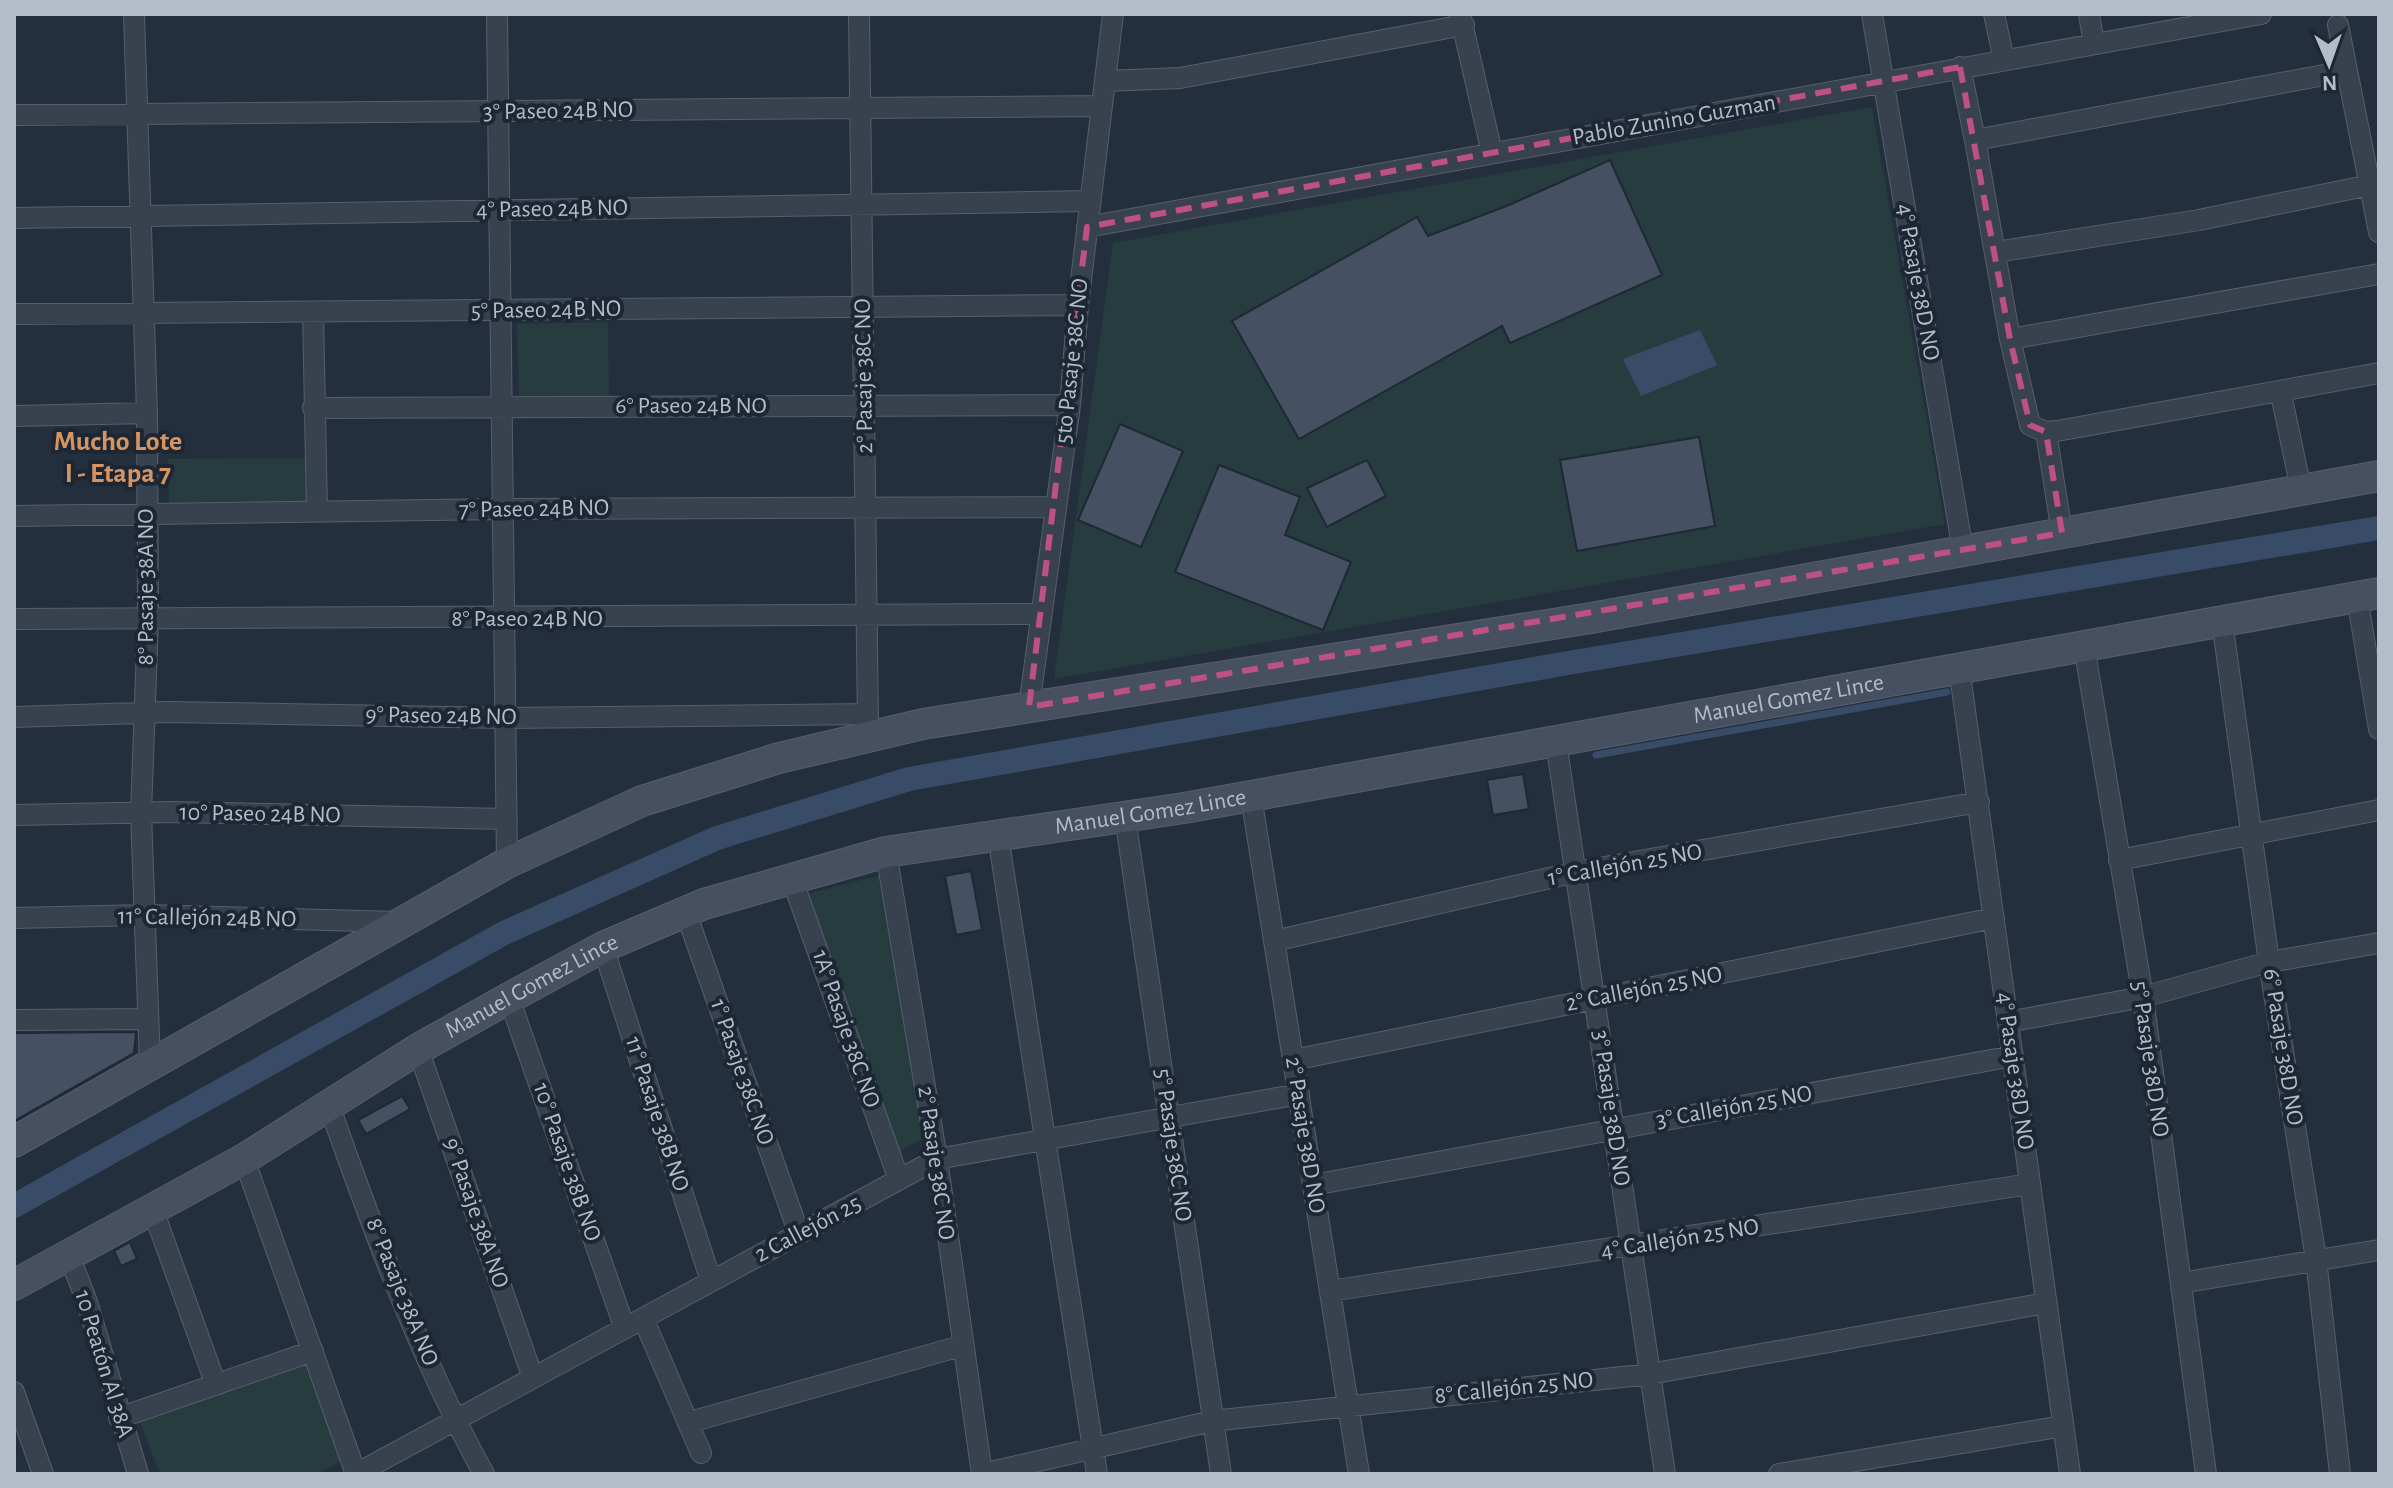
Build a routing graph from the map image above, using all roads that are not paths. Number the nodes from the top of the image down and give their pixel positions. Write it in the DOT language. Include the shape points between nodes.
graph roads {
  1 [pos="134,14"];
  2 [pos="497,14"];
  3 [pos="859,14"];
  4 [pos="1113,14"];
  5 [pos="1872,14"];
  6 [pos="1994,14"];
  7 [pos="2089,14"];
  8 [pos="2261,14"];
  9 [pos="1462,20"];
  10 [pos="2182,21"];
  11 [pos="2338,25"];
  12 [pos="2094,44"];
  13 [pos="2004,60"];
  14 [pos="1960,67"];
  15 [pos="2346,71"];
  16 [pos="1105,81"];
  17 [pos="1884,81"];
  18 [pos="1101,106"];
  19 [pos="860,108"];
  20 [pos="498,112"];
  21 [pos="138,114"];
  22 [pos="14,115"];
  23 [pos="1975,140"];
  24 [pos="1492,153"];
  25 [pos="2370,185"];
  26 [pos="1090,201"];
  27 [pos="861,205"];
  28 [pos="499,210"];
  29 [pos="143,214"];
  30 [pos="14,218"];
  31 [pos="1087,227"];
  32 [pos="2379,232"];
  33 [pos="1996,252"];
  34 [pos="2379,274"];
  35 [pos="1078,305"];
  36 [pos="862,307"];
  37 [pos="501,310"];
  38 [pos="313,312"];
  39 [pos="145,313"];
  40 [pos="14,314"];
  41 [pos="2010,339"];
  42 [pos="2379,373"];
  43 [pos="2281,394"];
  44 [pos="864,404"];
  45 [pos="1070,405"];
  46 [pos="502,406"];
  47 [pos="313,408"];
  48 [pos="147,413"];
  49 [pos="14,416"];
  50 [pos="2046,432"];
  51 [pos="2379,476"];
  52 [pos="2301,489"];
  53 [pos="1054,507"];
  54 [pos="865,508"];
  55 [pos="503,509"];
  56 [pos="317,512"];
  57 [pos="147,515"];
  58 [pos="14,516"];
  59 [pos="2062,533"];
  60 [pos="1963,551"];
  61 [pos="2368,595"];
  62 [pos="1041,614"];
  63 [pos="867,615"];
  64 [pos="14,619"];
  65 [pos="504,619"];
  66 [pos="148,620"];
  67 [pos="2222,621"];
  68 [pos="2084,646"];
  69 [pos="1959,667"];
  70 [pos="1029,707"];
  71 [pos="145,716"];
  72 [pos="14,717"];
  73 [pos="506,718"];
  74 [pos="868,726"];
  75 [pos="2379,729"];
  76 [pos="1556,742"];
  77 [pos="1251,796"];
  78 [pos="1979,802"];
  79 [pos="2379,810"];
  80 [pos="141,813"];
  81 [pos="14,815"];
  82 [pos="1125,817"];
  83 [pos="507,819"];
  84 [pos="2252,834"];
  85 [pos="886,852"];
  86 [pos="1001,855"];
  87 [pos="2119,860"];
  88 [pos="507,863"];
  89 [pos="1576,872"];
  90 [pos="792,879"];
  91 [pos="685,910"];
  92 [pos="146,915"];
  93 [pos="14,918"];
  94 [pos="1994,918"];
  95 [pos="399,922"];
  96 [pos="1274,941"];
  97 [pos="2379,943"];
  98 [pos="603,947"];
  99 [pos="2269,962"];
  100 [pos="2143,997"];
  101 [pos="509,998"];
  102 [pos="1595,999"];
  103 [pos="148,1019"];
  104 [pos="14,1020"];
  105 [pos="2008,1022"];
  106 [pos="418,1049"];
  107 [pos="2013,1056"];
  108 [pos="1293,1060"];
  109 [pos="150,1064"];
  110 [pos="1299,1094"];
  111 [pos="329,1105"];
  112 [pos="1169,1119"];
  113 [pos="1614,1128"];
  114 [pos="1046,1138"];
  115 [pos="14,1142"];
  116 [pos="244,1159"];
  117 [pos="937,1159"];
  118 [pos="899,1180"];
  119 [pos="2030,1184"];
  120 [pos="1313,1185"];
  121 [pos="153,1210"];
  122 [pos="799,1234"];
  123 [pos="1631,1247"];
  124 [pos="2379,1250"];
  125 [pos="69,1255"];
  126 [pos="2316,1259"];
  127 [pos="711,1281"];
  128 [pos="2181,1283"];
  129 [pos="14,1285"];
  130 [pos="1330,1291"];
  131 [pos="2046,1303"];
  132 [pos="633,1322"];
  133 [pos="961,1346"];
  134 [pos="313,1351"];
  135 [pos="1650,1374"];
  136 [pos="533,1378"];
  137 [pos="216,1385"];
  138 [pos="14,1392"];
  139 [pos="1348,1405"];
  140 [pos="119,1418"];
  141 [pos="455,1421"];
  142 [pos="1212,1421"];
  143 [pos="690,1422"];
  144 [pos="2063,1426"];
  145 [pos="1093,1446"];
  146 [pos="701,1453"];
  147 [pos="43,1474"];
  148 [pos="138,1474"];
  149 [pos="356,1474"];
  150 [pos="484,1474"];
  151 [pos="982,1474"];
  152 [pos="1097,1474"];
  153 [pos="1221,1474"];
  154 [pos="1359,1474"];
  155 [pos="1665,1474"];
  156 [pos="1779,1474"];
  157 [pos="2070,1474"];
  158 [pos="2206,1474"];
  159 [pos="2340,1474"];
  1 -- 21 [label="street, 8° Pasaje 38A NO"];
  2 -- 20 [label="street"];
  3 -- 19 [label="street, 2° Pasaje 38C NO"];
  4 -- 16 [label="street, 5to Pasaje 38C NO"];
  5 -- 17 [label="street, 4° Pasaje 38D NO"];
  6 -- 13 [label="street"];
  7 -- 12 [label="street"];
  8 -- 10 [label="street, Pablo Zunino Guzman"];
  9 -- 16 [label="street" via="1180,78"];
  9 -- 24 [label="street"];
  10 -- 12 [label="street, Pablo Zunino Guzman"];
  11 -- 15 [label="street"];
  12 -- 13 [label="street, Pablo Zunino Guzman"];
  13 -- 14 [label="street, Pablo Zunino Guzman"];
  14 -- 17 [label="street, Pablo Zunino Guzman"];
  14 -- 23 [label="street"];
  15 -- 23 [label="street"];
  15 -- 25 [label="street"];
  16 -- 18 [label="street, 5to Pasaje 38C NO"];
  17 -- 24 [label="street, Pablo Zunino Guzman"];
  17 -- 60 [label="street, 4° Pasaje 38D NO"];
  18 -- 19 [label="street, 3° Paseo 24B NO"];
  18 -- 26 [label="street, 5to Pasaje 38C NO"];
  19 -- 20 [label="street, 3° Paseo 24B NO"];
  19 -- 27 [label="street, 2° Pasaje 38C NO"];
  20 -- 21 [label="street, 3° Paseo 24B NO"];
  20 -- 28 [label="street"];
  21 -- 22 [label="street, 3° Paseo 24B NO"];
  21 -- 29 [label="street, 8° Pasaje 38A NO"];
  23 -- 33 [label="street"];
  24 -- 31 [label="street, Pablo Zunino Guzman"];
  25 -- 32 [label="street"];
  25 -- 33 [label="street" via="2199,220"];
  26 -- 27 [label="street, 4° Paseo 24B NO"];
  26 -- 31 [label="street, 5to Pasaje 38C NO"];
  27 -- 28 [label="street, 4° Paseo 24B NO"];
  27 -- 36 [label="street, 2° Pasaje 38C NO"];
  28 -- 29 [label="street, 4° Paseo 24B NO"];
  28 -- 37 [label="street"];
  29 -- 30 [label="street, 4° Paseo 24B NO"];
  29 -- 39 [label="street, 8° Pasaje 38A NO"];
  31 -- 35 [label="street, 5to Pasaje 38C NO"];
  33 -- 41 [label="street"];
  34 -- 41 [label="street"];
  35 -- 36 [label="street, 5° Paseo 24B NO"];
  35 -- 45 [label="street, 5to Pasaje 38C NO"];
  36 -- 37 [label="street, 5° Paseo 24B NO"];
  36 -- 44 [label="street, 2° Pasaje 38C NO"];
  37 -- 38 [label="street, 5° Paseo 24B NO"];
  37 -- 46 [label="street"];
  38 -- 39 [label="street, 5° Paseo 24B NO"];
  38 -- 47 [label="street"];
  39 -- 40 [label="street, 5° Paseo 24B NO"];
  39 -- 48 [label="street, 8° Pasaje 38A NO"];
  41 -- 50 [label="street" via="2030,425"];
  42 -- 43 [label="street"];
  43 -- 50 [label="street"];
  43 -- 52 [label="street"];
  44 -- 45 [label="street, 6° Paseo 24B NO"];
  44 -- 46 [label="street, 6° Paseo 24B NO"];
  44 -- 54 [label="street, 2° Pasaje 38C NO"];
  45 -- 53 [label="street, 5to Pasaje 38C NO"];
  46 -- 47 [label="street, 6° Paseo 24B NO"];
  46 -- 55 [label="street"];
  47 -- 56 [label="street"];
  48 -- 49 [label="street"];
  48 -- 57 [label="street, 8° Pasaje 38A NO"];
  50 -- 59 [label="street"];
  51 -- 52 [label="main road"];
  52 -- 59 [label="main road"];
  53 -- 54 [label="street, 7° Paseo 24B NO"];
  53 -- 62 [label="street, 5to Pasaje 38C NO"];
  54 -- 55 [label="street, 7° Paseo 24B NO"];
  54 -- 63 [label="street, 2° Pasaje 38C NO"];
  55 -- 56 [label="street, 7° Paseo 24B NO"];
  55 -- 65 [label="street"];
  56 -- 57 [label="street, 7° Paseo 24B NO"];
  57 -- 58 [label="street, 7° Paseo 24B NO"];
  57 -- 66 [label="street, 8° Pasaje 38A NO"];
  59 -- 60 [label="main road"];
  60 -- 70 [label="main road" via="1591,618"];
  61 -- 67 [label="main road, Manuel Gomez Lince"];
  61 -- 75 [label="street"];
  62 -- 63 [label="street, 8° Paseo 24B NO"];
  62 -- 70 [label="street, 5to Pasaje 38C NO"];
  63 -- 65 [label="street, 8° Paseo 24B NO"];
  63 -- 74 [label="street, 2° Pasaje 38C NO"];
  64 -- 66 [label="street, 8° Paseo 24B NO"];
  65 -- 66 [label="street, 8° Paseo 24B NO"];
  65 -- 73 [label="street"];
  66 -- 71 [label="street, 8° Pasaje 38A NO"];
  67 -- 68 [label="main road, Manuel Gomez Lince"];
  67 -- 84 [label="street, 6° Pasaje 38D NO"];
  68 -- 69 [label="main road, Manuel Gomez Lince"];
  68 -- 87 [label="street, 5° Pasaje 38D NO"];
  69 -- 76 [label="main road, Manuel Gomez Lince"];
  69 -- 78 [label="street, 4° Pasaje 38D NO"];
  70 -- 74 [label="main road" via="923,724"];
  71 -- 72 [label="street, 9° Paseo 24B NO"];
  71 -- 73 [label="street, 9° Paseo 24B NO" via="168,712"];
  71 -- 80 [label="street, 8° Pasaje 38A NO"];
  73 -- 74 [label="street, 9° Paseo 24B NO"];
  73 -- 83 [label="street"];
  74 -- 88 [label="main road" via="642,801"];
  76 -- 77 [label="main road, Manuel Gomez Lince"];
  76 -- 89 [label="street, 3° Pasaje 38D NO"];
  77 -- 82 [label="main road, Manuel Gomez Lince"];
  77 -- 96 [label="street, 2° Pasaje 38D NO"];
  78 -- 89 [label="street, 1° Callejón 25 NO"];
  78 -- 94 [label="street, 4° Pasaje 38D NO"];
  79 -- 84 [label="street"];
  80 -- 81 [label="street, 10° Paseo 24B NO"];
  80 -- 83 [label="street, 10° Paseo 24B NO"];
  80 -- 92 [label="street, 8° Pasaje 38A NO"];
  82 -- 85 [label="main road, Manuel Gomez Lince"];
  82 -- 112 [label="street, 5° Pasaje 38C NO"];
  83 -- 88 [label="street"];
  84 -- 87 [label="street"];
  84 -- 99 [label="street, 6° Pasaje 38D NO"];
  85 -- 90 [label="main road, Manuel Gomez Lince"];
  85 -- 117 [label="street, 2° Pasaje 38C NO"];
  86 -- 114 [label="street"];
  87 -- 100 [label="street, 5° Pasaje 38D NO"];
  88 -- 95 [label="main road"];
  89 -- 96 [label="street, 1° Callejón 25 NO"];
  89 -- 102 [label="street, 3° Pasaje 38D NO"];
  90 -- 91 [label="main road, Manuel Gomez Lince"];
  90 -- 118 [label="street, 1A° Pasaje 38C NO"];
  91 -- 98 [label="main road, Manuel Gomez Lince"];
  91 -- 122 [label="street, 1° Pasaje 38C NO"];
  92 -- 93 [label="street, 11° Callejón 24B NO"];
  92 -- 95 [label="street, 11° Callejón 24B NO"];
  92 -- 103 [label="street, 8° Pasaje 38A NO"];
  94 -- 102 [label="street, 2° Callejón 25 NO"];
  94 -- 105 [label="street, 4° Pasaje 38D NO"];
  95 -- 109 [label="main road"];
  96 -- 108 [label="street, 2° Pasaje 38D NO"];
  97 -- 99 [label="street"];
  98 -- 101 [label="main road, Manuel Gomez Lince"];
  98 -- 127 [label="street, 11° Pasaje 38B NO"];
  99 -- 100 [label="street"];
  99 -- 126 [label="street, 6° Pasaje 38D NO"];
  100 -- 105 [label="street"];
  100 -- 128 [label="street, 5° Pasaje 38D NO"];
  101 -- 106 [label="main road, Manuel Gomez Lince"];
  101 -- 132 [label="street, 10° Pasaje 38B NO"];
  102 -- 108 [label="street, 2° Callejón 25 NO"];
  102 -- 113 [label="street, 3° Pasaje 38D NO"];
  103 -- 104 [label="street"];
  103 -- 109 [label="street, 8° Pasaje 38A NO"];
  105 -- 107 [label="street, 4° Pasaje 38D NO"];
  106 -- 111 [label="main road, Manuel Gomez Lince"];
  106 -- 136 [label="street, 9° Pasaje 38A NO"];
  107 -- 113 [label="street, 3° Callejón 25 NO"];
  107 -- 119 [label="street, 4° Pasaje 38D NO"];
  108 -- 110 [label="street, 2° Pasaje 38D NO"];
  109 -- 115 [label="main road"];
  110 -- 112 [label="street, 2 Callejón 25"];
  110 -- 120 [label="street, 2° Pasaje 38D NO"];
  111 -- 116 [label="main road, Manuel Gomez Lince"];
  111 -- 141 [label="street, 8° Pasaje 38A NO"];
  112 -- 114 [label="street, 2 Callejón 25"];
  112 -- 142 [label="street, 5° Pasaje 38C NO"];
  113 -- 120 [label="street, 3° Callejón 25 NO"];
  113 -- 123 [label="street, 3° Pasaje 38D NO"];
  114 -- 117 [label="street, 2 Callejón 25"];
  114 -- 145 [label="street"];
  116 -- 121 [label="main road, Manuel Gomez Lince"];
  116 -- 134 [label="street"];
  117 -- 118 [label="street, 2 Callejón 25"];
  117 -- 133 [label="street, 2° Pasaje 38C NO"];
  118 -- 122 [label="street, 2 Callejón 25"];
  119 -- 123 [label="street, 4° Callejón 25 NO"];
  119 -- 131 [label="street, 4° Pasaje 38D NO"];
  120 -- 130 [label="street, 2° Pasaje 38D NO"];
  121 -- 125 [label="main road, Manuel Gomez Lince"];
  121 -- 137 [label="street"];
  122 -- 127 [label="street, 2 Callejón 25"];
  123 -- 130 [label="street, 4° Callejón 25 NO"];
  123 -- 135 [label="street, 3° Pasaje 38D NO"];
  124 -- 126 [label="street"];
  125 -- 129 [label="main road, Manuel Gomez Lince"];
  125 -- 140 [label="street, 10 Peatón Al 38A"];
  126 -- 128 [label="street"];
  126 -- 159 [label="street, 6° Pasaje 38D NO"];
  127 -- 132 [label="street, 2 Callejón 25"];
  128 -- 158 [label="street, 5° Pasaje 38D NO"];
  130 -- 139 [label="street, 2° Pasaje 38D NO"];
  131 -- 135 [label="street, 8° Callejón 25 NO"];
  131 -- 144 [label="street, 4° Pasaje 38D NO"];
  132 -- 136 [label="street, 2 Callejón 25"];
  132 -- 143 [label="street, 10° Pasaje 38B NO"];
  133 -- 143 [label="street"];
  133 -- 151 [label="street, 2° Pasaje 38C NO"];
  134 -- 137 [label="street"];
  134 -- 149 [label="street"];
  135 -- 139 [label="street, 8° Callejón 25 NO"];
  135 -- 155 [label="street, 3° Pasaje 38D NO"];
  136 -- 141 [label="street, 2 Callejón 25"];
  137 -- 140 [label="street"];
  138 -- 147 [label="street"];
  139 -- 142 [label="street, 8° Callejón 25 NO"];
  139 -- 154 [label="street, 2° Pasaje 38D NO"];
  140 -- 148 [label="street, 10 Peatón Al 38A"];
  141 -- 149 [label="street, 2 Callejón 25"];
  141 -- 150 [label="street, 8° Pasaje 38A NO"];
  142 -- 145 [label="street, 8° Callejón 25 NO"];
  142 -- 153 [label="street, 5° Pasaje 38C NO"];
  143 -- 146 [label="street, 10° Pasaje 38B NO"];
  144 -- 156 [label="street"];
  144 -- 157 [label="street, 4° Pasaje 38D NO"];
  145 -- 151 [label="street, 8° Callejón 25 NO"];
  145 -- 152 [label="street"];
}
